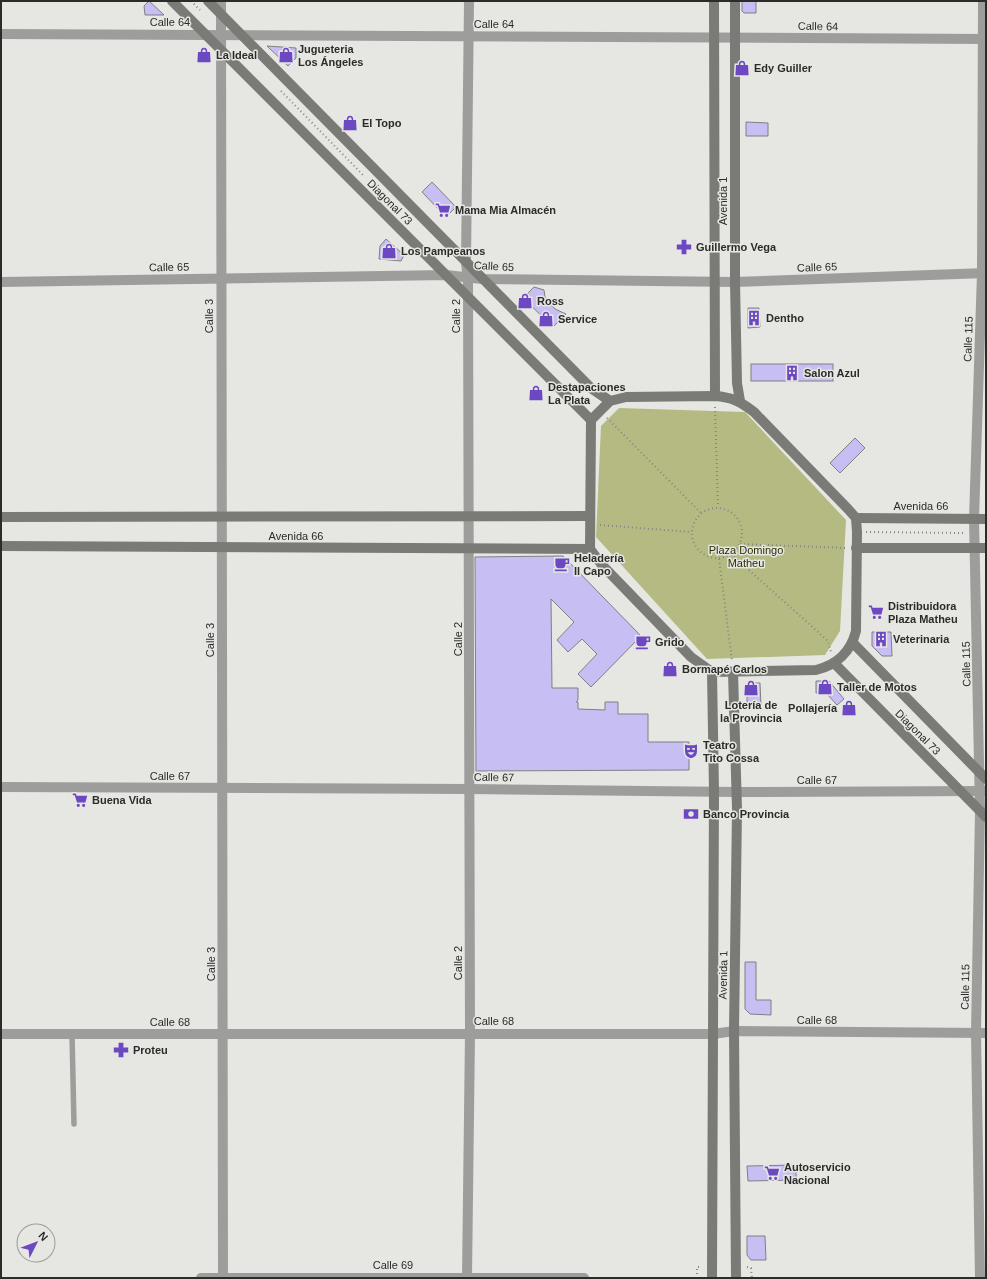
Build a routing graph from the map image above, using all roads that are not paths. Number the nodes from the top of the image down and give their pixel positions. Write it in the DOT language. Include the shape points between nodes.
graph roads {
  1 [pos="172,1"];
  2 [pos="208,1"];
  3 [pos="221,1"];
  4 [pos="469,1"];
  5 [pos="714,1"];
  6 [pos="735,1"];
  7 [pos="983,1"];
  8 [pos="221,14"];
  9 [pos="1,34"];
  10 [pos="205,34"];
  11 [pos="243,34"];
  12 [pos="221,35"];
  13 [pos="469,36"];
  14 [pos="714,37"];
  15 [pos="735,37"];
  16 [pos="985,39"];
  17 [pos="221,50"];
  18 [pos="466,262"];
  19 [pos="984,273"];
  20 [pos="446,275"];
  21 [pos="221,277"];
  22 [pos="468,277"];
  23 [pos="482,279"];
  24 [pos="714,281"];
  25 [pos="1,282"];
  26 [pos="735,282"];
  27 [pos="468,297"];
  28 [pos="715,396"];
  29 [pos="610,401"];
  30 [pos="740,401"];
  31 [pos="591,420"];
  32 [pos="470,516"];
  33 [pos="589,516"];
  34 [pos="1,517"];
  35 [pos="222,517"];
  36 [pos="856,518"];
  37 [pos="974,519"];
  38 [pos="986,519"];
  39 [pos="1,546"];
  40 [pos="222,547"];
  41 [pos="470,548"];
  42 [pos="856,548"];
  43 [pos="981,548"];
  44 [pos="590,549"];
  45 [pos="853,643"];
  46 [pos="834,663"];
  47 [pos="712,672"];
  48 [pos="733,672"];
  49 [pos="983,775"];
  50 [pos="1,787"];
  51 [pos="222,788"];
  52 [pos="470,789"];
  53 [pos="960,790"];
  54 [pos="983,790"];
  55 [pos="714,791"];
  56 [pos="737,792"];
  57 [pos="983,814"];
  58 [pos="734,1031"];
  59 [pos="470,1033"];
  60 [pos="981,1033"];
  61 [pos="1,1034"];
  62 [pos="72,1034"];
  63 [pos="223,1034"];
  64 [pos="712,1034"];
  65 [pos="74,1124"];
  66 [pos="201,1278"];
  67 [pos="223,1278"];
  68 [pos="468,1278"];
  69 [pos="584,1278"];
  70 [pos="712,1278"];
  71 [pos="736,1278"];
  72 [pos="980,1278"];
  1 -- 10 [label="main road, Diagonal 73"];
  2 -- 8 [label="main road, Diagonal 73"];
  3 -- 8 [label="street, Calle 3"];
  4 -- 13 [label="street, Calle 2"];
  5 -- 14 [label="main road, Avenida 1"];
  6 -- 15 [label="main road, Avenida 1"];
  7 -- 16 [label="street, Calle 115"];
  8 -- 11 [label="main road, Diagonal 73"];
  8 -- 12 [label="street, Calle 3"];
  9 -- 10 [label="street, Calle 64"];
  10 -- 12 [label="street, Calle 64"];
  10 -- 17 [label="main road, Diagonal 73"];
  11 -- 12 [label="street, Calle 64"];
  11 -- 13 [label="street, Calle 64"];
  11 -- 18 [label="main road, Diagonal 73"];
  12 -- 17 [label="street, Calle 3"];
  13 -- 14 [label="street, Calle 64"];
  13 -- 18 [label="street, Calle 2"];
  14 -- 15 [label="street, Calle 64"];
  14 -- 24 [label="main road, Avenida 1"];
  15 -- 16 [label="street, Calle 64"];
  15 -- 26 [label="main road, Avenida 1"];
  16 -- 19 [label="street, Calle 115"];
  17 -- 20 [label="main road, Diagonal 73"];
  17 -- 21 [label="street, Calle 3"];
  18 -- 22 [label="street, Calle 2"];
  18 -- 23 [label="main road, Diagonal 73"];
  19 -- 26 [label="street, Calle 65"];
  19 -- 37 [label="street, Calle 115"];
  20 -- 21 [label="street, Calle 65"];
  20 -- 22 [label="street, Calle 65"];
  20 -- 27 [label="main road, Diagonal 73"];
  21 -- 25 [label="street, Calle 65"];
  21 -- 35 [label="street, Calle 3"];
  22 -- 23 [label="street, Calle 65"];
  22 -- 27 [label="street, Calle 2"];
  23 -- 24 [label="street, Calle 65"];
  23 -- 29 [label="main road, Diagonal 73" via="591,388"];
  24 -- 26 [label="street, Calle 65"];
  24 -- 28 [label="main road, Avenida 1"];
  26 -- 30 [label="main road, Avenida 1" via="737,383"];
  27 -- 31 [label="main road, Diagonal 73"];
  27 -- 32 [label="street, Calle 2"];
  28 -- 29 [label="main road" via="626,397"];
  28 -- 30 [label="main road" via="729,396"];
  29 -- 31 [label="main road"];
  30 -- 36 [label="main road" via="754,412"];
  31 -- 33 [label="main road"];
  32 -- 33 [label="main road, Avenida 66"];
  32 -- 35 [label="main road, Avenida 66"];
  32 -- 41 [label="street, Calle 2"];
  33 -- 44 [label="main road"];
  34 -- 35 [label="main road, Avenida 66"];
  35 -- 40 [label="street, Calle 3"];
  36 -- 37 [label="main road, Avenida 66"];
  36 -- 42 [label="main road"];
  37 -- 38 [label="main road, Avenida 66"];
  37 -- 43 [label="street, Calle 115" via="975,534"];
  39 -- 40 [label="main road, Avenida 66"];
  40 -- 41 [label="main road, Avenida 66"];
  40 -- 51 [label="street, Calle 3"];
  41 -- 44 [label="main road, Avenida 66"];
  41 -- 52 [label="street, Calle 2"];
  42 -- 43 [label="main road"];
  42 -- 45 [label="main road" via="856,631"];
  43 -- 49 [label="street, Calle 115"];
  44 -- 47 [label="main road" via="602,565 691,657"];
  45 -- 46 [label="main road"];
  45 -- 49 [label="main road, Diagonal 73"];
  46 -- 48 [label="main road" via="816,670"];
  46 -- 53 [label="main road, Diagonal 73"];
  47 -- 48 [label="main road"];
  47 -- 55 [label="main road, Avenida 1"];
  48 -- 56 [label="main road, Avenida 1"];
  49 -- 54 [label="street, Calle 115"];
  50 -- 51 [label="street, Calle 67"];
  51 -- 52 [label="street, Calle 67"];
  51 -- 63 [label="street, Calle 3"];
  52 -- 55 [label="street, Calle 67"];
  52 -- 59 [label="street, Calle 2"];
  53 -- 54 [label="street, Calle 67"];
  53 -- 56 [label="street, Calle 67"];
  53 -- 57 [label="main road, Diagonal 73"];
  54 -- 57 [label="street, Calle 115"];
  55 -- 56 [label="street, Calle 67"];
  55 -- 64 [label="main road, Avenida 1"];
  56 -- 58 [label="main road, Avenida 1"];
  57 -- 60 [label="street, Calle 115"];
  58 -- 60 [label="street, Calle 68"];
  58 -- 64 [label="street, Calle 68"];
  58 -- 71 [label="main road, Avenida 1"];
  59 -- 63 [label="street, Calle 68"];
  59 -- 64 [label="street, Calle 68"];
  59 -- 68 [label="street, Calle 2"];
  60 -- 72 [label="street, Calle 115"];
  61 -- 62 [label="street, Calle 68"];
  62 -- 63 [label="street, Calle 68"];
  62 -- 65 [label="lane"];
  63 -- 67 [label="street, Calle 3"];
  64 -- 70 [label="main road, Avenida 1"];
  66 -- 67 [label="street, Calle 69"];
  67 -- 68 [label="street, Calle 69"];
  68 -- 69 [label="street, Calle 69"];
}
